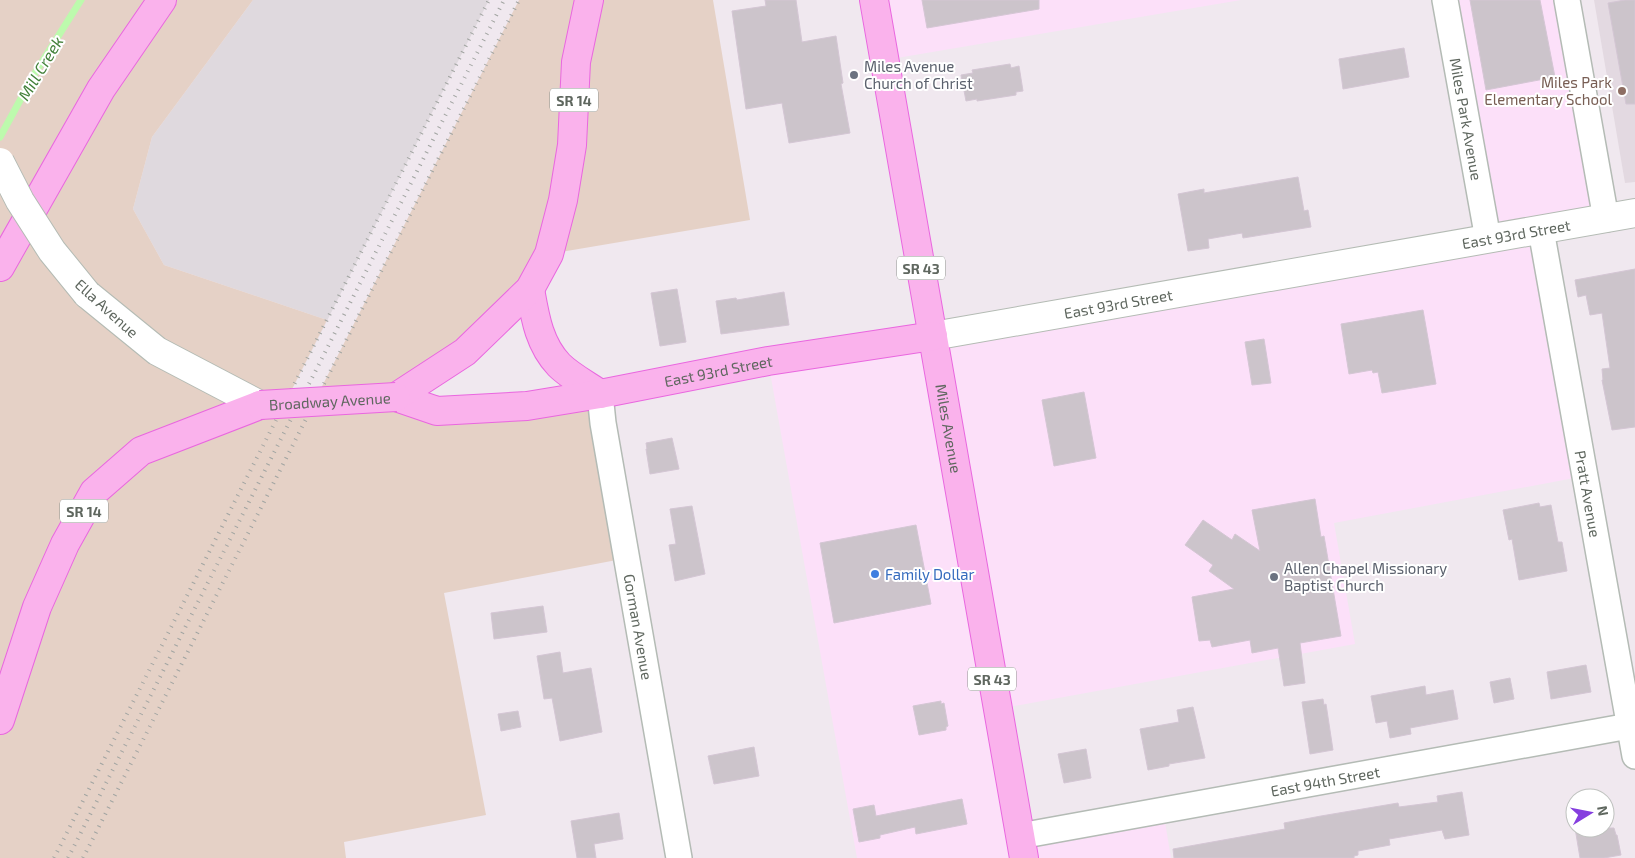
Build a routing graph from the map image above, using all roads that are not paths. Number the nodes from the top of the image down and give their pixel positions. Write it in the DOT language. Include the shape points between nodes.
graph roads {
  1 [pos="162,0"];
  2 [pos="589,0"];
  3 [pos="874,0"];
  4 [pos="1445,0"];
  5 [pos="1568,0"];
  6 [pos="0,162"];
  7 [pos="1635,214"];
  8 [pos="1606,218"];
  9 [pos="1540,230"];
  10 [pos="1488,239"];
  11 [pos="0,267"];
  12 [pos="530,289"];
  13 [pos="933,336"];
  14 [pos="600,394"];
  15 [pos="396,397"];
  16 [pos="260,405"];
  17 [pos="0,720"];
  18 [pos="1629,726"];
  19 [pos="1635,756"];
  20 [pos="1022,847"];
  21 [pos="679,858"];
  1 -- 11 [label="main road" via="101,90"];
  2 -- 12 [label="main road, Broadway Avenue / SR 14" via="576,62 572,145 563,200 549,254"];
  3 -- 13 [label="main road, Miles Avenue / SR 43"];
  4 -- 10 [label="street, Miles Park Avenue"];
  5 -- 8 [label="street"];
  6 -- 16 [label="main road, Ella Avenue, bridge" via="52,251 87,294 157,352"];
  7 -- 8 [label="main road, East 93rd Street"];
  8 -- 9 [label="main road, East 93rd Street"];
  9 -- 10 [label="main road, East 93rd Street"];
  9 -- 18 [label="street, Pratt Avenue"];
  10 -- 13 [label="main road, East 93rd Street"];
  12 -- 14 [label="main road" via="538,329 548,350 560,366"];
  12 -- 15 [label="main road, Broadway Avenue / SR 14" via="465,352"];
  13 -- 14 [label="main road, East 93rd Street" via="768,361"];
  13 -- 20 [label="main road, Miles Avenue / SR 43"];
  14 -- 15 [label="main road, East 93rd Street" via="527,406 437,411"];
  14 -- 21 [label="street, Gorman Avenue"];
  15 -- 16 [label="main road, Broadway Avenue / SR 14, bridge"];
  16 -- 17 [label="main road, Broadway Avenue / SR 14" via="142,451 94,492 65,544 37,606"];
  18 -- 19 [label="street, Pratt Avenue"];
  18 -- 20 [label="street, East 94th Street"];
}
